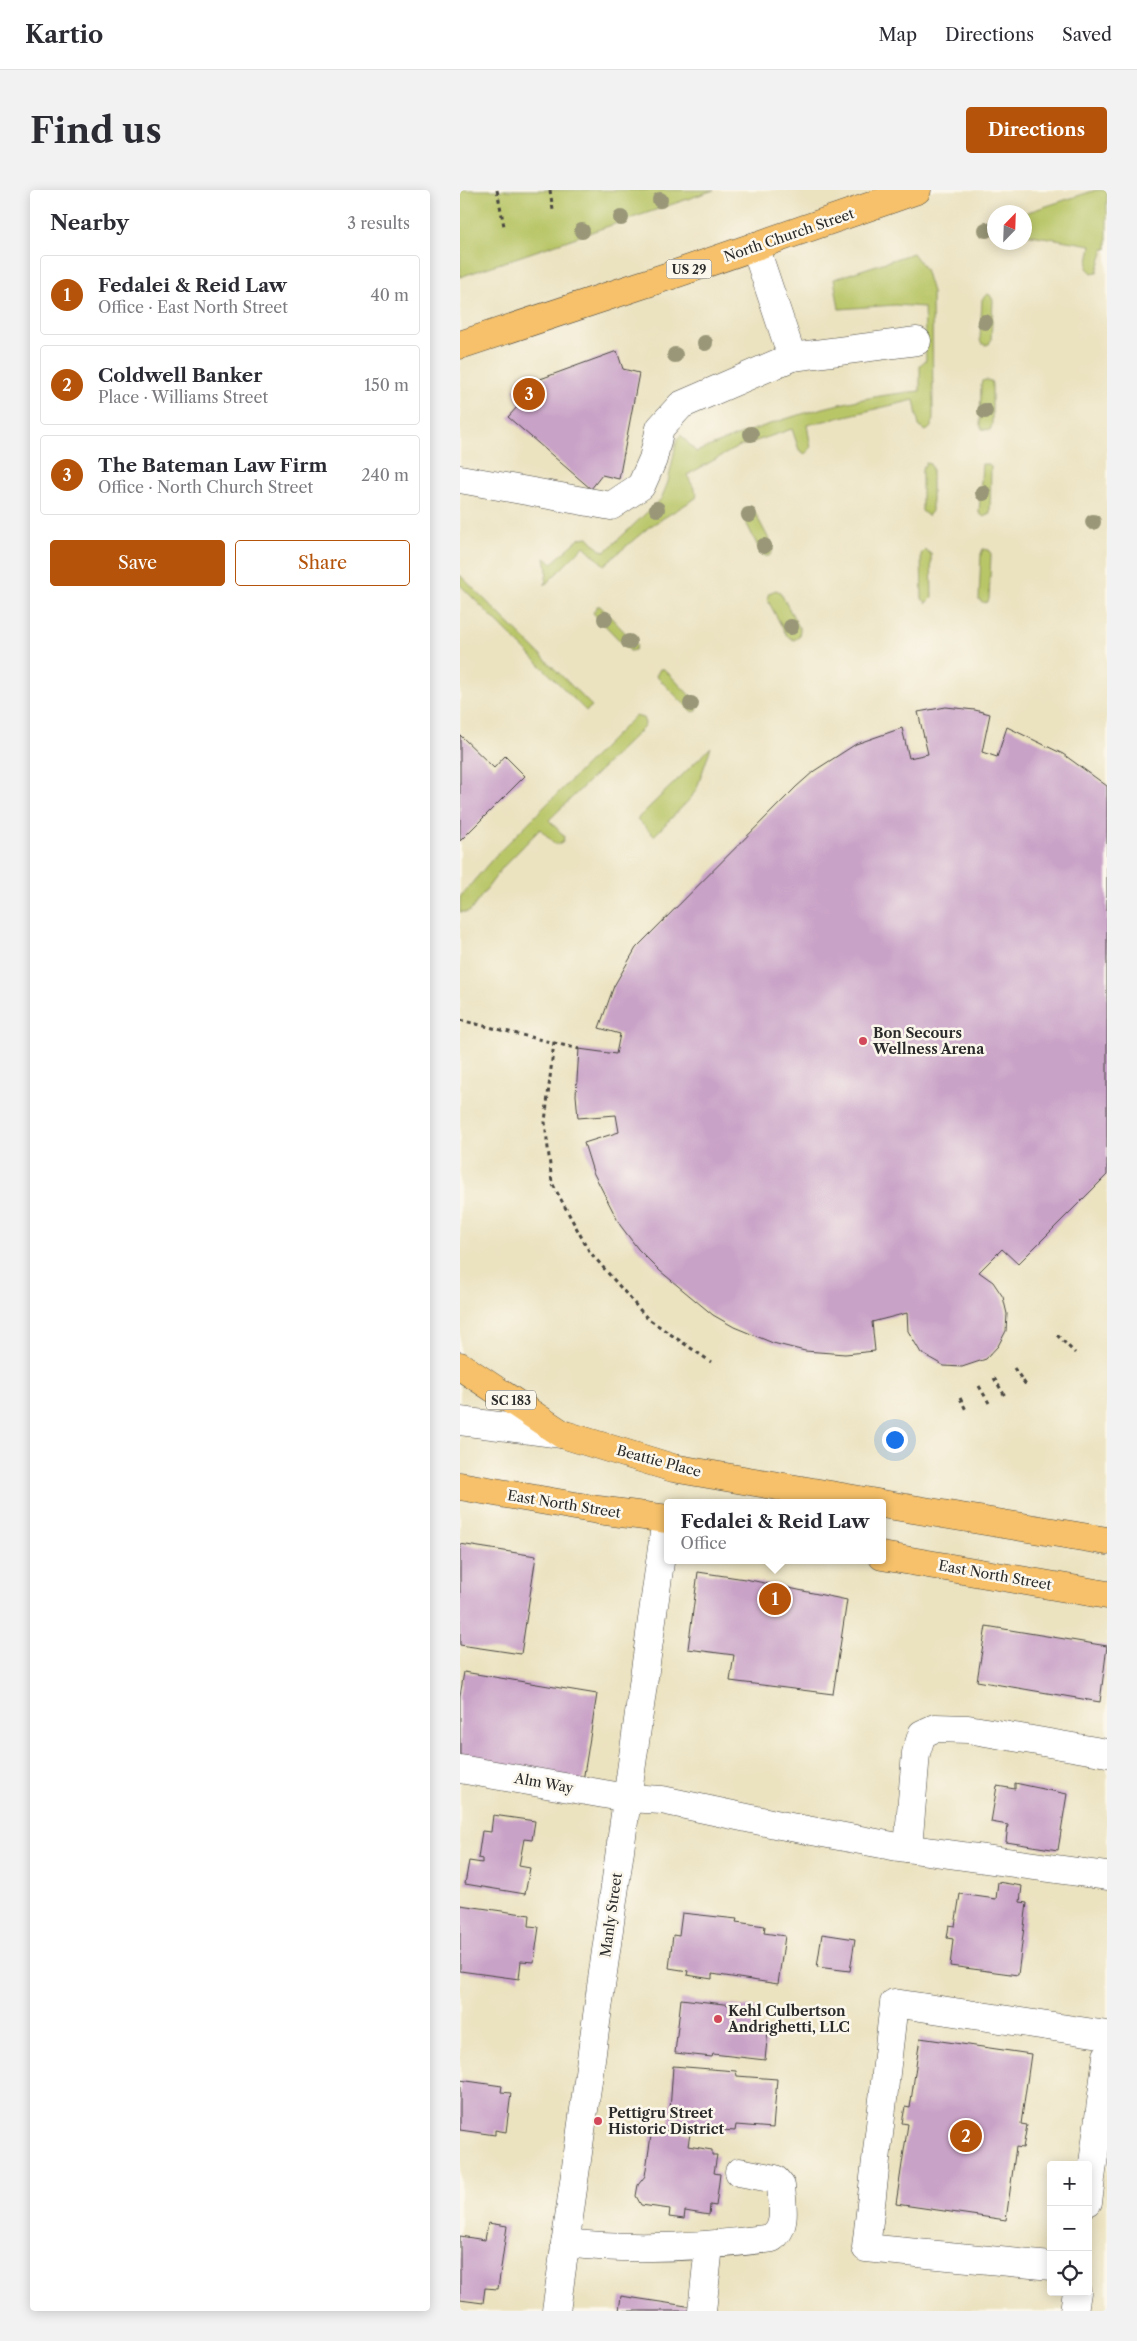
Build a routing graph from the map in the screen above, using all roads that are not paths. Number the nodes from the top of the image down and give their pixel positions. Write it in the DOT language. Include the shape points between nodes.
graph roads {
  1 [pos="918,190"];
  2 [pos="755,246"];
  3 [pos="917,341"];
  4 [pos="460,345"];
  5 [pos="792,358"];
  6 [pos="460,479"];
  7 [pos="460,1366"];
  8 [pos="460,1421"];
  9 [pos="562,1434"];
  10 [pos="460,1486"];
  11 [pos="854,1499"];
  12 [pos="886,1505"];
  13 [pos="664,1519"];
  14 [pos="664,1540"];
  15 [pos="1107,1541"];
  16 [pos="886,1557"];
  17 [pos="1107,1595"];
  18 [pos="1107,1753"];
  19 [pos="460,1769"];
  20 [pos="627,1798"];
  21 [pos="908,1848"];
  22 [pos="1107,1876"];
  23 [pos="1107,2035"];
  24 [pos="1107,2056"];
  25 [pos="1092,2171"];
  26 [pos="739,2172"];
  27 [pos="1092,2213"];
  28 [pos="1107,2215"];
  29 [pos="565,2243"];
  30 [pos="709,2246"];
  31 [pos="1047,2266"];
  32 [pos="1076,2296"];
  33 [pos="556,2311"];
  34 [pos="702,2311"];
  35 [pos="1074,2311"];
  1 -- 2 [label="main road, North Church Street / US 29"];
  2 -- 4 [label="main road, North Church Street / US 29"];
  2 -- 5 [label="street"];
  3 -- 5 [label="street"];
  5 -- 6 [label="street" via="681,405 660,428 654,459 641,486 612,506"];
  7 -- 9 [label="main road, Beattie Place / SC 183"];
  8 -- 9 [label="street"];
  9 -- 11 [label="main road, Beattie Place" via="673,1468"];
  10 -- 13 [label="main road, East North Street"];
  12 -- 15 [label="main road"];
  14 -- 20 [label="street, Manly Street"];
  16 -- 17 [label="main road, East North Street"];
  18 -- 21 [label="street" via="968,1729 935,1728 922,1734 916,1753"];
  19 -- 20 [label="street, Alm Way"];
  20 -- 21 [label="street, Alm Way" via="662,1800 780,1826"];
  20 -- 29 [label="street, Manly Street"];
  21 -- 22 [label="street, Alm Way"];
  23 -- 31 [label="street" via="894,2003 866,2248"];
  24 -- 25 [label="street"];
  26 -- 30 [label="street" via="775,2179 781,2186 783,2226 772,2238"];
  27 -- 28 [label="street"];
  29 -- 30 [label="street" via="600,2247"];
  29 -- 33 [label="street, Manly Street"];
  30 -- 34 [label="street"];
  32 -- 35 [label="street"];
}
